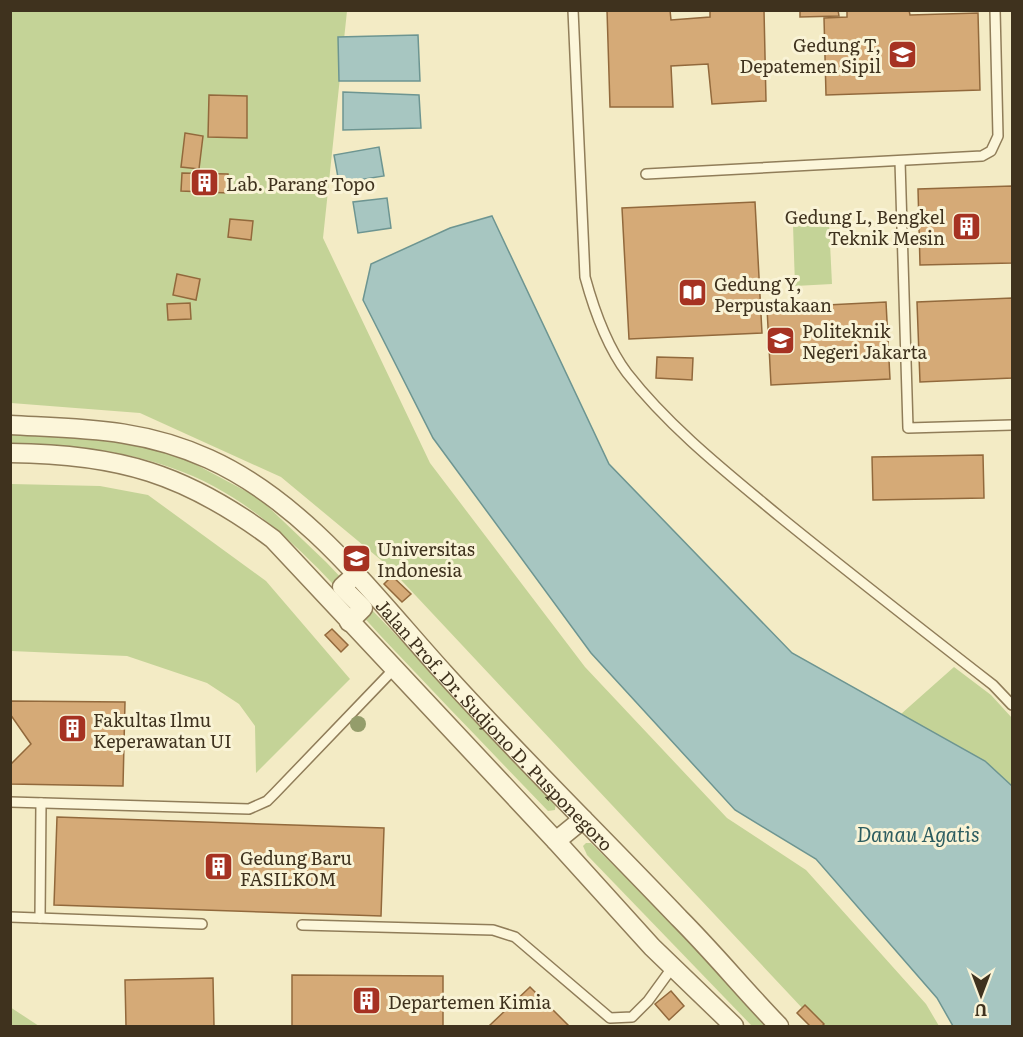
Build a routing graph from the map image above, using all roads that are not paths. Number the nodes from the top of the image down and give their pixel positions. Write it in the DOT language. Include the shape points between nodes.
graph roads {
  1 [pos="573,10"];
  2 [pos="995,10"];
  3 [pos="900,161"];
  4 [pos="646,174"];
  5 [pos="10,425"];
  6 [pos="1012,425"];
  7 [pos="10,453"];
  8 [pos="356,574"];
  9 [pos="349,622"];
  10 [pos="394,669"];
  11 [pos="1012,705"];
  12 [pos="10,802"];
  13 [pos="41,803"];
  14 [pos="583,819"];
  15 [pos="556,841"];
  16 [pos="10,917"];
  17 [pos="40,918"];
  18 [pos="202,924"];
  19 [pos="302,925"];
  20 [pos="672,968"];
  21 [pos="734,1026"];
  22 [pos="779,1026"];
  1 -- 11 [label="lane" via="585,277 607,338 626,372 721,468 993,685"];
  2 -- 3 [label="lane" via="996,144 982,156"];
  3 -- 4 [label="lane"];
  3 -- 6 [label="lane" via="908,428"];
  5 -- 8 [label="street, Jalan Prof. Dr. Sudjono D. Pusponegoro" via="139,434 191,451 254,485"];
  7 -- 9 [label="street, Jalan Prof. Dr. Sudjono D. Pusponegoro" via="107,459 161,474 200,491 238,512 273,539"];
  8 -- 9 [label="street" via="342,587 363,608"];
  8 -- 14 [label="street, Jalan Prof. Dr. Sudjono D. Pusponegoro"];
  9 -- 10 [label="street, Jalan Prof. Dr. Sudjono D. Pusponegoro"];
  10 -- 13 [label="lane" via="275,794 257,806"];
  10 -- 15 [label="street, Jalan Prof. Dr. Sudjono D. Pusponegoro"];
  12 -- 13 [label="lane"];
  13 -- 17 [label="lane"];
  14 -- 15 [label="street"];
  14 -- 22 [label="street, Jalan Prof. Dr. Sudjono D. Pusponegoro"];
  15 -- 20 [label="street, Jalan Prof. Dr. Sudjono D. Pusponegoro"];
  16 -- 17 [label="lane"];
  17 -- 18 [label="lane"];
  19 -- 20 [label="lane" via="493,930 516,937 610,1018 632,1017"];
  20 -- 21 [label="street, Jalan Prof. Dr. Sudjono D. Pusponegoro"];
}
